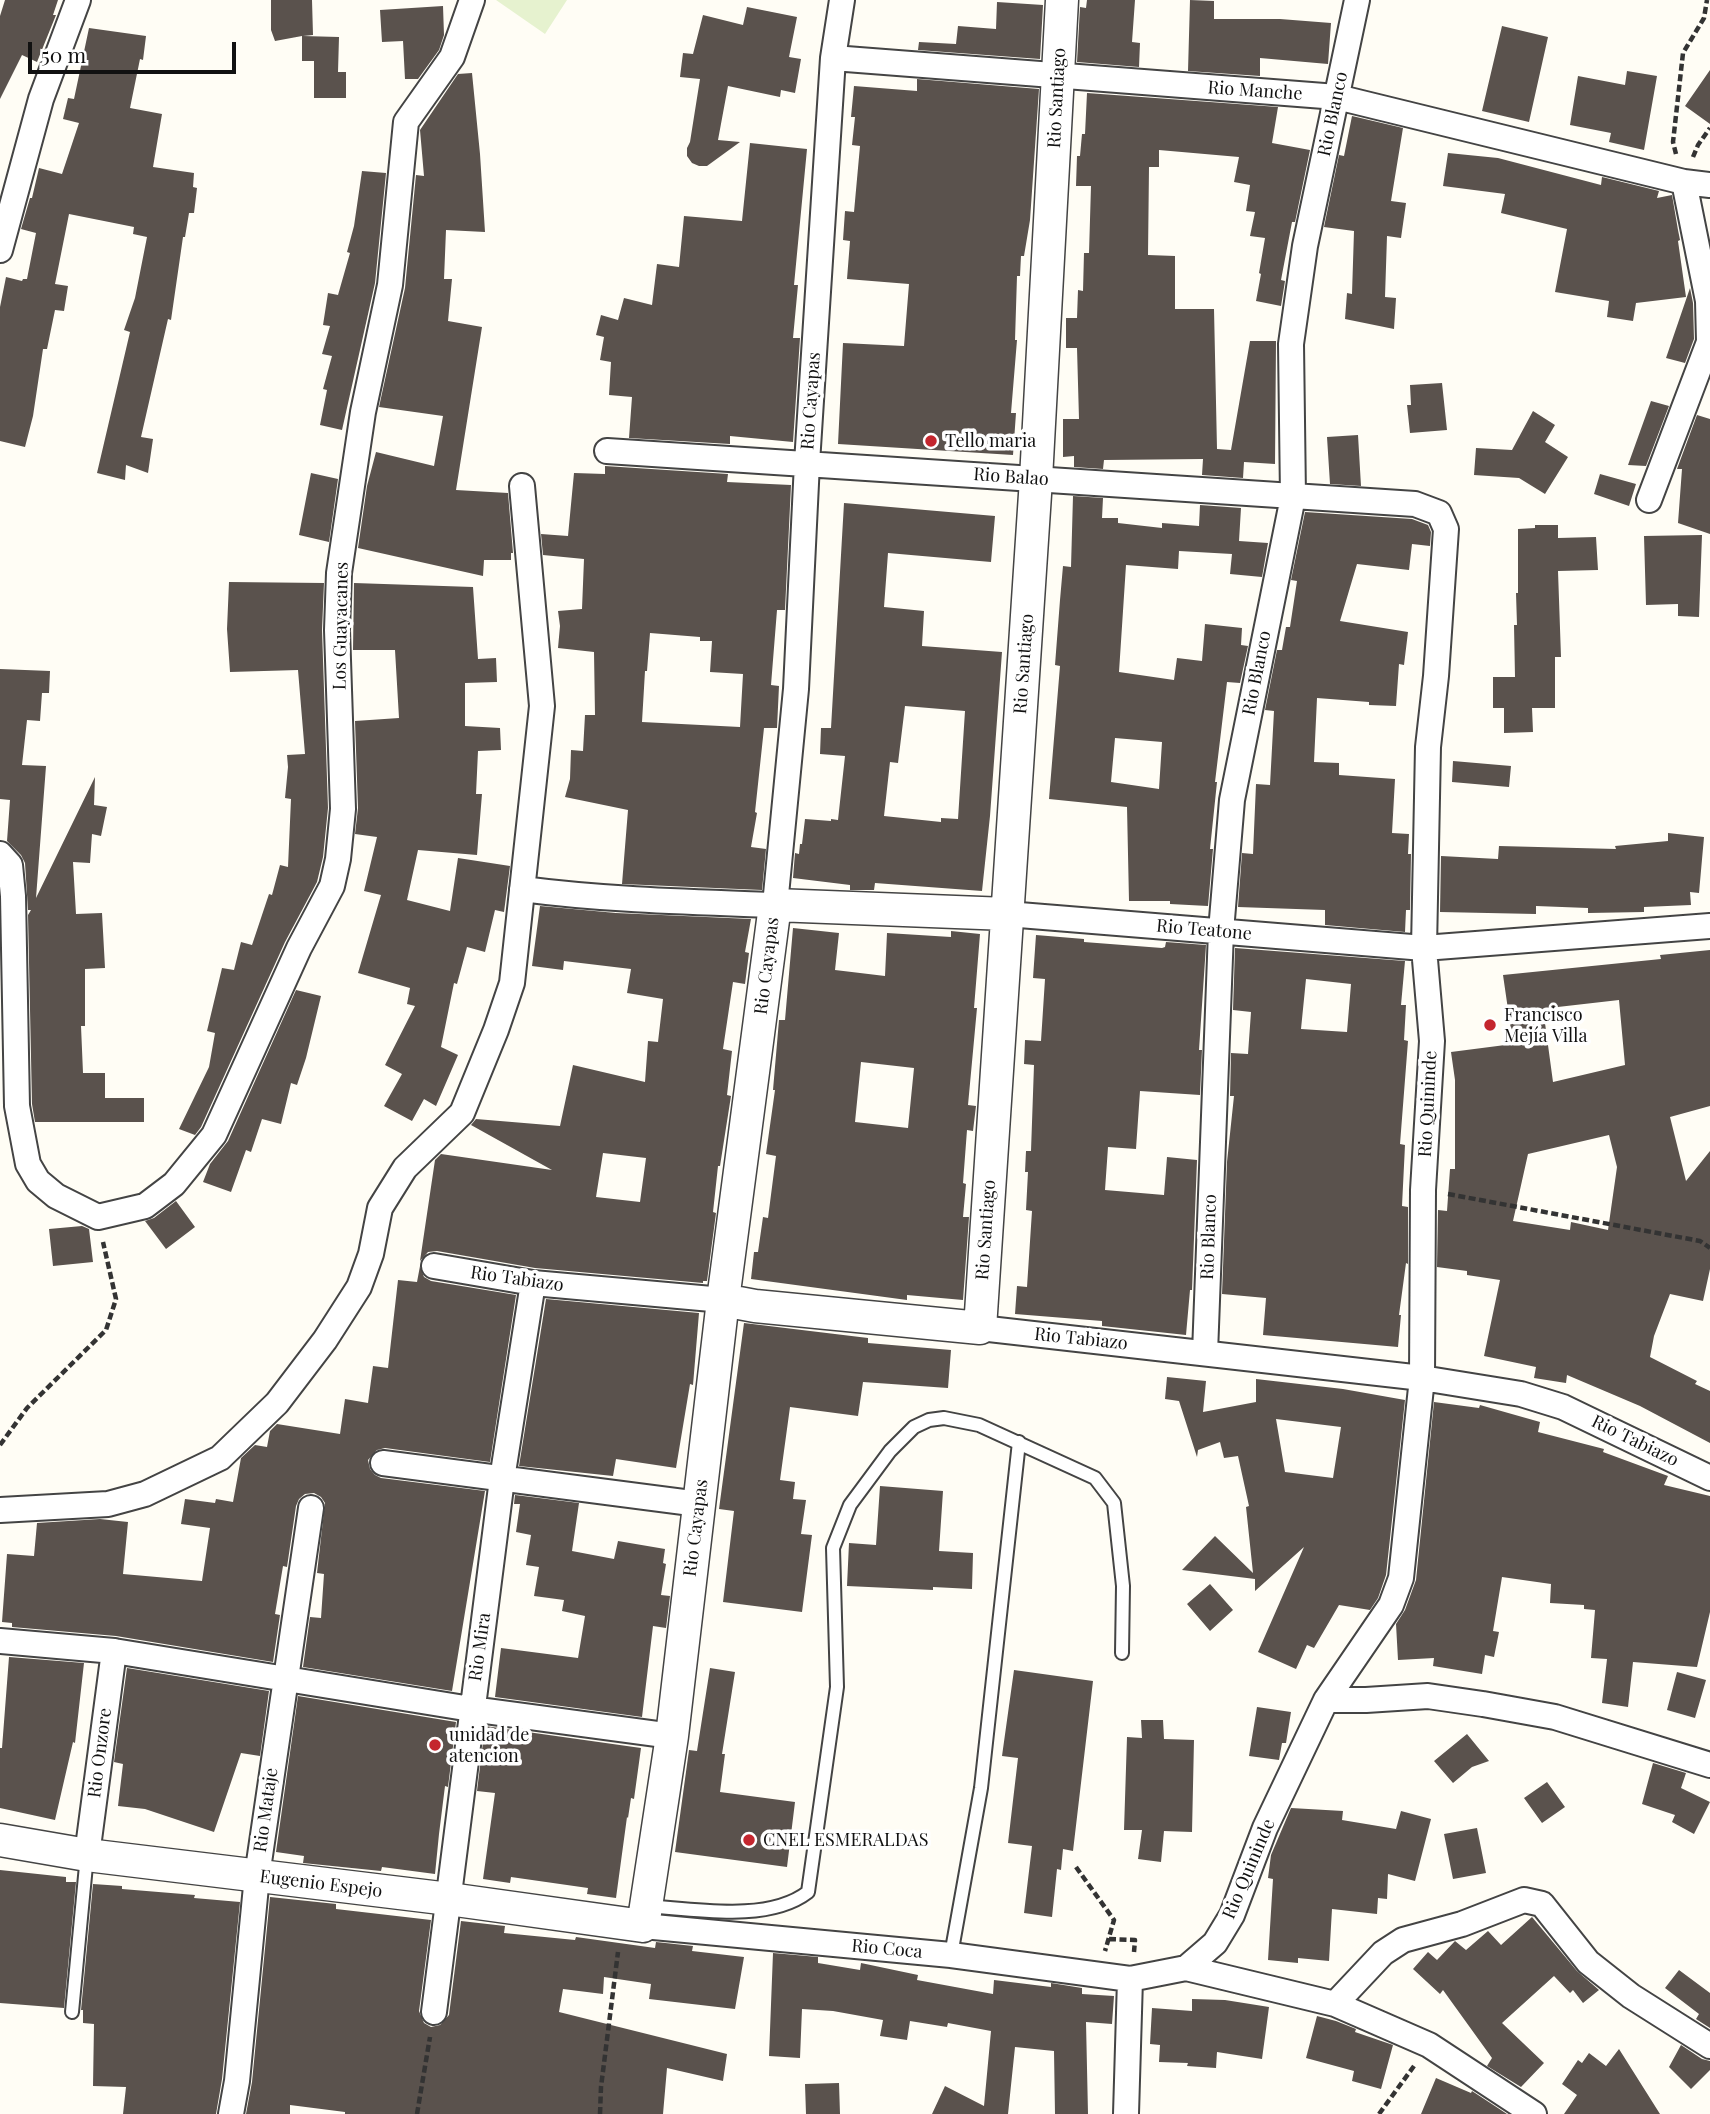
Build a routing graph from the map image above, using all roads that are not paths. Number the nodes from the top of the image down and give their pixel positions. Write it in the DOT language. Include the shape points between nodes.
graph roads {
  1 [pos="78,0"];
  2 [pos="472,0"];
  3 [pos="842,0"];
  4 [pos="1062,0"];
  5 [pos="1357,0"];
  6 [pos="833,58"];
  7 [pos="1058,77"];
  8 [pos="1337,97"];
  9 [pos="1684,181"];
  10 [pos="1710,185"];
  11 [pos="0,250"];
  12 [pos="607,451"];
  13 [pos="807,463"];
  14 [pos="1036,479"];
  15 [pos="522,486"];
  16 [pos="1293,497"];
  17 [pos="1649,500"];
  18 [pos="1415,504"];
  19 [pos="0,854"];
  20 [pos="522,889"];
  21 [pos="775,905"];
  22 [pos="1007,914"];
  23 [pos="1710,926"];
  24 [pos="1221,931"];
  25 [pos="1424,948"];
  26 [pos="434,1266"];
  27 [pos="533,1283"];
  28 [pos="723,1300"];
  29 [pos="980,1328"];
  30 [pos="1205,1353"];
  31 [pos="1422,1378"];
  32 [pos="1019,1442"];
  33 [pos="383,1463"];
  34 [pos="1710,1478"];
  35 [pos="502,1479"];
  36 [pos="699,1504"];
  37 [pos="311,1508"];
  38 [pos="0,1510"];
  39 [pos="0,1641"];
  40 [pos="114,1651"];
  41 [pos="1122,1653"];
  42 [pos="285,1679"];
  43 [pos="1326,1700"];
  44 [pos="471,1709"];
  45 [pos="672,1736"];
  46 [pos="1710,1765"];
  47 [pos="0,1840"];
  48 [pos="87,1855"];
  49 [pos="257,1876"];
  50 [pos="449,1899"];
  51 [pos="636,1919"];
  52 [pos="951,1955"];
  53 [pos="1186,1968"];
  54 [pos="1130,1979"];
  55 [pos="1335,2004"];
  56 [pos="434,2011"];
  57 [pos="72,2012"];
  58 [pos="1710,2046"];
  59 [pos="231,2114"];
  60 [pos="1126,2114"];
  61 [pos="1534,2114"];
  1 -- 11 [label="street" via="41,99"];
  2 -- 19 [label="street, Los Guayacanes" via="452,57 406,122 390,285 363,412 339,573 343,809 332,887 299,947 214,1135 174,1184 145,1206 98,1217 56,1196 38,1181 28,1164 17,1106 13,896 10,865"];
  3 -- 6 [label="street, Rio Cayapas"];
  4 -- 7 [label="street, Rio Santiago"];
  5 -- 8 [label="street, Rio Blanco"];
  6 -- 7 [label="street, Rio Manche"];
  6 -- 13 [label="street, Rio Cayapas"];
  7 -- 8 [label="street, Rio Manche"];
  7 -- 14 [label="street, Rio Santiago"];
  8 -- 9 [label="street, Rio Manche"];
  8 -- 16 [label="street, Rio Blanco" via="1305,246 1291,344"];
  9 -- 10 [label="street, Rio Manche"];
  9 -- 17 [label="street" via="1709,300 1709,342"];
  12 -- 13 [label="street, Rio Balao"];
  13 -- 14 [label="street, Rio Balao"];
  13 -- 21 [label="street, Rio Cayapas" via="796,689"];
  14 -- 16 [label="street, Rio Balao"];
  14 -- 22 [label="street, Rio Santiago"];
  15 -- 20 [label="street" via="542,706"];
  16 -- 18 [label="street, Rio Balao"];
  16 -- 24 [label="street, Rio Blanco" via="1232,800"];
  18 -- 25 [label="street, Rio Quininde" via="1439,513 1446,529 1428,747"];
  20 -- 21 [label="street, Rio Teatone" via="572,896"];
  20 -- 38 [label="street" via="512,982 462,1113 405,1168 380,1208 372,1254 359,1287 276,1404 220,1458 145,1494 108,1504"];
  21 -- 22 [label="street, Rio Teatone"];
  21 -- 28 [label="street, Rio Cayapas"];
  22 -- 24 [label="street, Rio Teatone"];
  22 -- 29 [label="street, Rio Santiago"];
  23 -- 25 [label="street, Rio Teatone"];
  24 -- 25 [label="street, Rio Teatone"];
  24 -- 30 [label="street, Rio Blanco"];
  25 -- 31 [label="street, Rio Quininde" via="1432,1041 1423,1190"];
  26 -- 27 [label="street, Rio Tabiazo"];
  27 -- 28 [label="street, Rio Tabiazo"];
  27 -- 35 [label="street, Rio Mira"];
  28 -- 29 [label="street, Rio Tabiazo"];
  28 -- 36 [label="street, Rio Cayapas"];
  29 -- 30 [label="street, Rio Tabiazo"];
  30 -- 31 [label="street, Rio Tabiazo"];
  31 -- 34 [label="street, Rio Tabiazo" via="1521,1394 1563,1407"];
  31 -- 43 [label="street, Rio Quininde" via="1401,1578 1391,1605"];
  32 -- 41 [label="lane" via="1095,1478 1114,1503 1123,1586"];
  32 -- 51 [label="lane" via="979,1425 944,1418 914,1427 890,1451 840,1526 833,1548 837,1687 808,1892 779,1907"];
  32 -- 52 [label="lane" via="981,1788"];
  33 -- 35 [label="street"];
  35 -- 36 [label="street"];
  35 -- 44 [label="street, Rio Mira"];
  36 -- 45 [label="street, Rio Cayapas"];
  37 -- 42 [label="street, Rio Mataje"];
  39 -- 40 [label="street"];
  40 -- 42 [label="street"];
  40 -- 48 [label="street, Rio Onzore"];
  42 -- 44 [label="street"];
  42 -- 49 [label="street, Rio Mataje"];
  43 -- 46 [label="street" via="1429,1696 1483,1704 1555,1717"];
  43 -- 53 [label="street, Rio Quininde" via="1265,1828 1232,1915 1215,1942"];
  44 -- 45 [label="street"];
  44 -- 50 [label="street, Rio Mira"];
  45 -- 51 [label="street, Rio Cayapas"];
  47 -- 48 [label="street, Eugenio Espejo"];
  48 -- 49 [label="street, Eugenio Espejo"];
  48 -- 57 [label="lane"];
  49 -- 50 [label="street, Eugenio Espejo"];
  49 -- 59 [label="street, Rio Mataje"];
  50 -- 51 [label="street, Eugenio Espejo"];
  50 -- 56 [label="street, Rio Mira"];
  51 -- 52 [label="street, Rio Coca"];
  52 -- 54 [label="street, Rio Coca"];
  53 -- 54 [label="street"];
  53 -- 55 [label="street"];
  54 -- 60 [label="street"];
  55 -- 58 [label="street" via="1373,1962 1403,1940 1524,1900 1542,1904 1588,1962 1631,1996"];
  55 -- 61 [label="street" via="1429,2045"];
}
